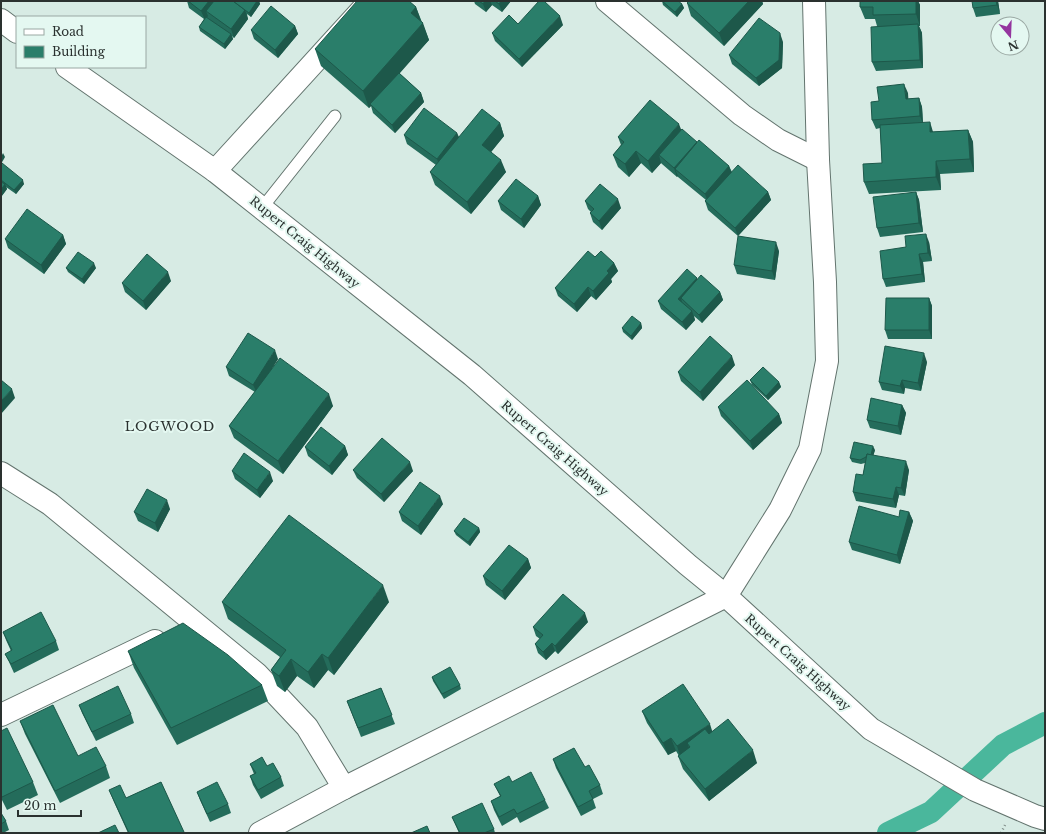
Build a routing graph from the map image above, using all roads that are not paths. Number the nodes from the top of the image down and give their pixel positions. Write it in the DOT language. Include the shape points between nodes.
graph roads {
  1 [pos="370,1"];
  2 [pos="607,1"];
  3 [pos="814,1"];
  4 [pos="1,20"];
  5 [pos="16,31"];
  6 [pos="68,68"];
  7 [pos="335,116"];
  8 [pos="818,160"];
  9 [pos="215,171"];
  10 [pos="262,208"];
  11 [pos="1,473"];
  12 [pos="726,596"];
  13 [pos="194,623"];
  14 [pos="1,715"];
  15 [pos="344,788"];
  16 [pos="1040,818"];
  17 [pos="260,833"];
  1 -- 9 [label="street"];
  2 -- 8 [label="street" via="742,115 778,140"];
  3 -- 8 [label="street"];
  4 -- 5 [label="street"];
  6 -- 9 [label="street, Rupert Craig Highway"];
  7 -- 10 [label="lane"];
  8 -- 12 [label="street" via="828,362 810,449 780,510"];
  9 -- 10 [label="street, Rupert Craig Highway"];
  10 -- 12 [label="street, Rupert Craig Highway" via="472,375"];
  11 -- 13 [label="street" via="50,504"];
  12 -- 15 [label="street"];
  12 -- 16 [label="street, Rupert Craig Highway" via="871,729 975,790"];
  13 -- 14 [label="street"];
  13 -- 15 [label="street" via="257,674 307,727"];
  15 -- 17 [label="street"];
}
